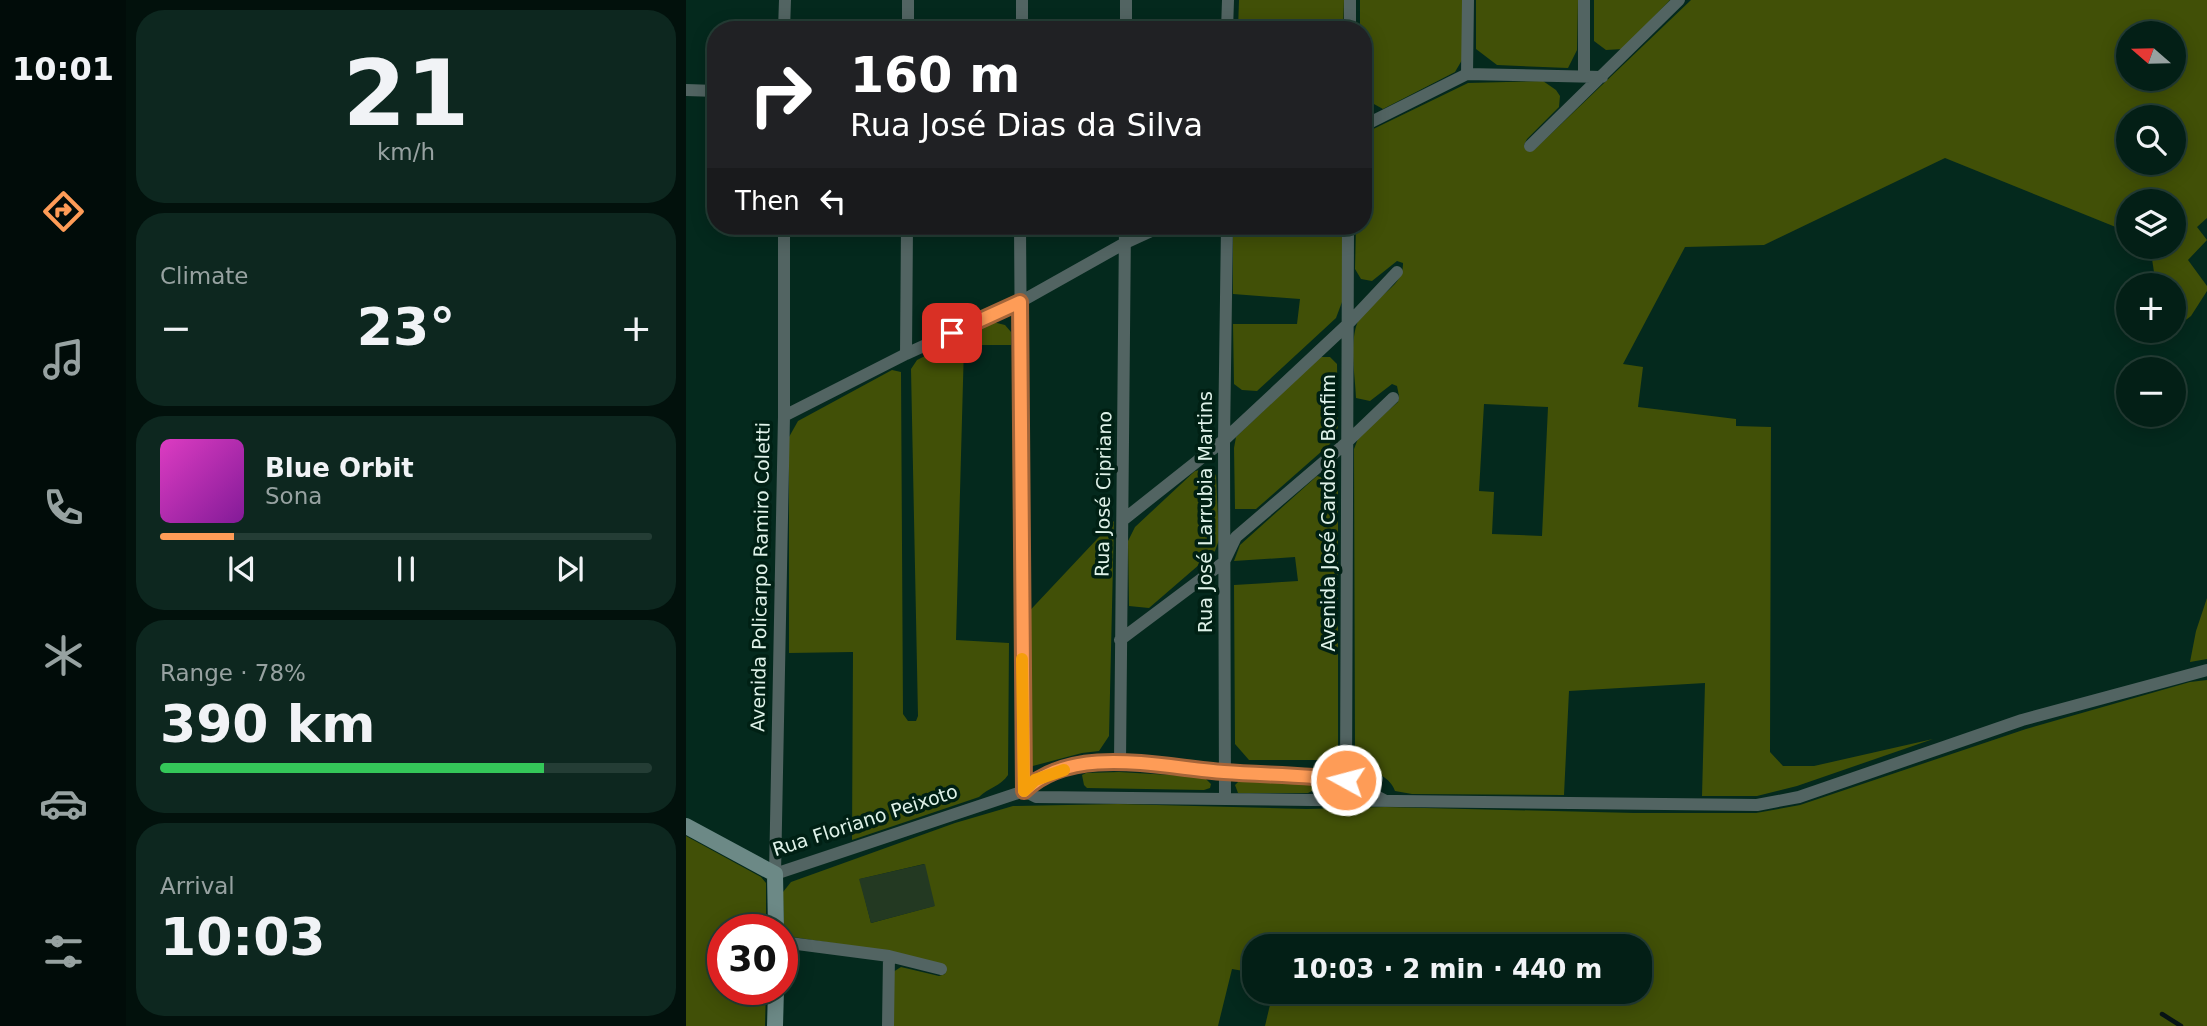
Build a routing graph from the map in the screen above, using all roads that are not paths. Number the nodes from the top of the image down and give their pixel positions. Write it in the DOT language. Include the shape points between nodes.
graph roads {
  1 [pos="785,0"];
  2 [pos="908,0"];
  3 [pos="1022,0"];
  4 [pos="1126,0"];
  5 [pos="1228,0"];
  6 [pos="1350,0"];
  7 [pos="1468,0"];
  8 [pos="1584,0"];
  9 [pos="1679,0"];
  10 [pos="784,21"];
  11 [pos="908,21"];
  12 [pos="1022,21"];
  13 [pos="1126,21"];
  14 [pos="1227,21"];
  15 [pos="1350,21"];
  16 [pos="1467,74"];
  17 [pos="1584,76"];
  18 [pos="1602,77"];
  19 [pos="686,90"];
  20 [pos="707,91"];
  21 [pos="1372,122"];
  22 [pos="1530,146"];
  23 [pos="784,235"];
  24 [pos="907,235"];
  25 [pos="1020,235"];
  26 [pos="1125,235"];
  27 [pos="1142,235"];
  28 [pos="1227,235"];
  29 [pos="1348,235"];
  30 [pos="1125,243"];
  31 [pos="1397,272"];
  32 [pos="1020,302"];
  33 [pos="1348,324"];
  34 [pos="906,354"];
  35 [pos="1393,398"];
  36 [pos="784,416"];
  37 [pos="1224,440"];
  38 [pos="1346,443"];
  39 [pos="1123,520"];
  40 [pos="1224,562"];
  41 [pos="1120,640"];
  42 [pos="2207,670"];
  43 [pos="1120,762"];
  44 [pos="1224,772"];
  45 [pos="1346,780"];
  46 [pos="1024,791"];
  47 [pos="1225,798"];
  48 [pos="1346,800"];
  49 [pos="1384,800"];
  50 [pos="686,825"];
  51 [pos="775,874"];
  52 [pos="776,914"];
  53 [pos="798,944"];
  54 [pos="889,957"];
  55 [pos="941,969"];
  56 [pos="776,1005"];
  57 [pos="775,1026"];
  58 [pos="888,1026"];
  1 -- 10 [label="street"];
  2 -- 11 [label="street"];
  3 -- 12 [label="street"];
  4 -- 13 [label="street"];
  5 -- 14 [label="street"];
  6 -- 15 [label="street"];
  7 -- 16 [label="street"];
  8 -- 17 [label="street"];
  9 -- 18 [label="street"];
  16 -- 17 [label="street"];
  16 -- 21 [label="street"];
  17 -- 18 [label="street"];
  18 -- 22 [label="street"];
  19 -- 20 [label="street"];
  23 -- 36 [label="street, Avenida Policarpo Ramiro Coletti"];
  24 -- 34 [label="street"];
  25 -- 32 [label="street"];
  26 -- 30 [label="street, Rua José Cipriano"];
  27 -- 30 [label="street"];
  28 -- 37 [label="street, Rua José Larrubia Martins"];
  29 -- 33 [label="street, Avenida José Cardoso Bonfim"];
  30 -- 32 [label="street"];
  30 -- 39 [label="street, Rua José Cipriano"];
  31 -- 33 [label="street"];
  32 -- 34 [label="street"];
  32 -- 46 [label="street"];
  33 -- 37 [label="street"];
  33 -- 38 [label="street, Avenida José Cardoso Bonfim"];
  34 -- 36 [label="street"];
  35 -- 38 [label="street"];
  36 -- 51 [label="street, Avenida Policarpo Ramiro Coletti"];
  37 -- 39 [label="street"];
  37 -- 40 [label="street, Rua José Larrubia Martins"];
  38 -- 40 [label="street" via="1236,537"];
  38 -- 45 [label="street, Avenida José Cardoso Bonfim"];
  39 -- 41 [label="street, Rua José Cipriano"];
  40 -- 41 [label="street"];
  40 -- 44 [label="street, Rua José Larrubia Martins"];
  41 -- 43 [label="street, Rua José Cipriano"];
  42 -- 49 [label="street" via="2022,720 1799,797 1757,805"];
  43 -- 44 [label="street, Rua Floriano Peixoto"];
  43 -- 46 [label="street, Rua Floriano Peixoto" via="1088,763 1060,771 1035,780"];
  44 -- 45 [label="street, Rua Floriano Peixoto"];
  44 -- 47 [label="street, Rua José Larrubia Martins"];
  45 -- 48 [label="street, Avenida José Cardoso Bonfim"];
  45 -- 49 [label="street, Rua Floriano Peixoto"];
  46 -- 47 [label="street, Rua Floriano Peixoto" via="1036,797"];
  46 -- 51 [label="street, Rua Floriano Peixoto"];
  47 -- 48 [label="street, Rua Floriano Peixoto"];
  48 -- 49 [label="street, Rua Floriano Peixoto"];
  50 -- 51 [label="street, Rua Floriano Peixoto"];
  51 -- 52 [label="street, Avenida Policarpo Ramiro Coletti"];
  53 -- 54 [label="street"];
  54 -- 55 [label="street"];
  54 -- 58 [label="street"];
  56 -- 57 [label="street"];
}
